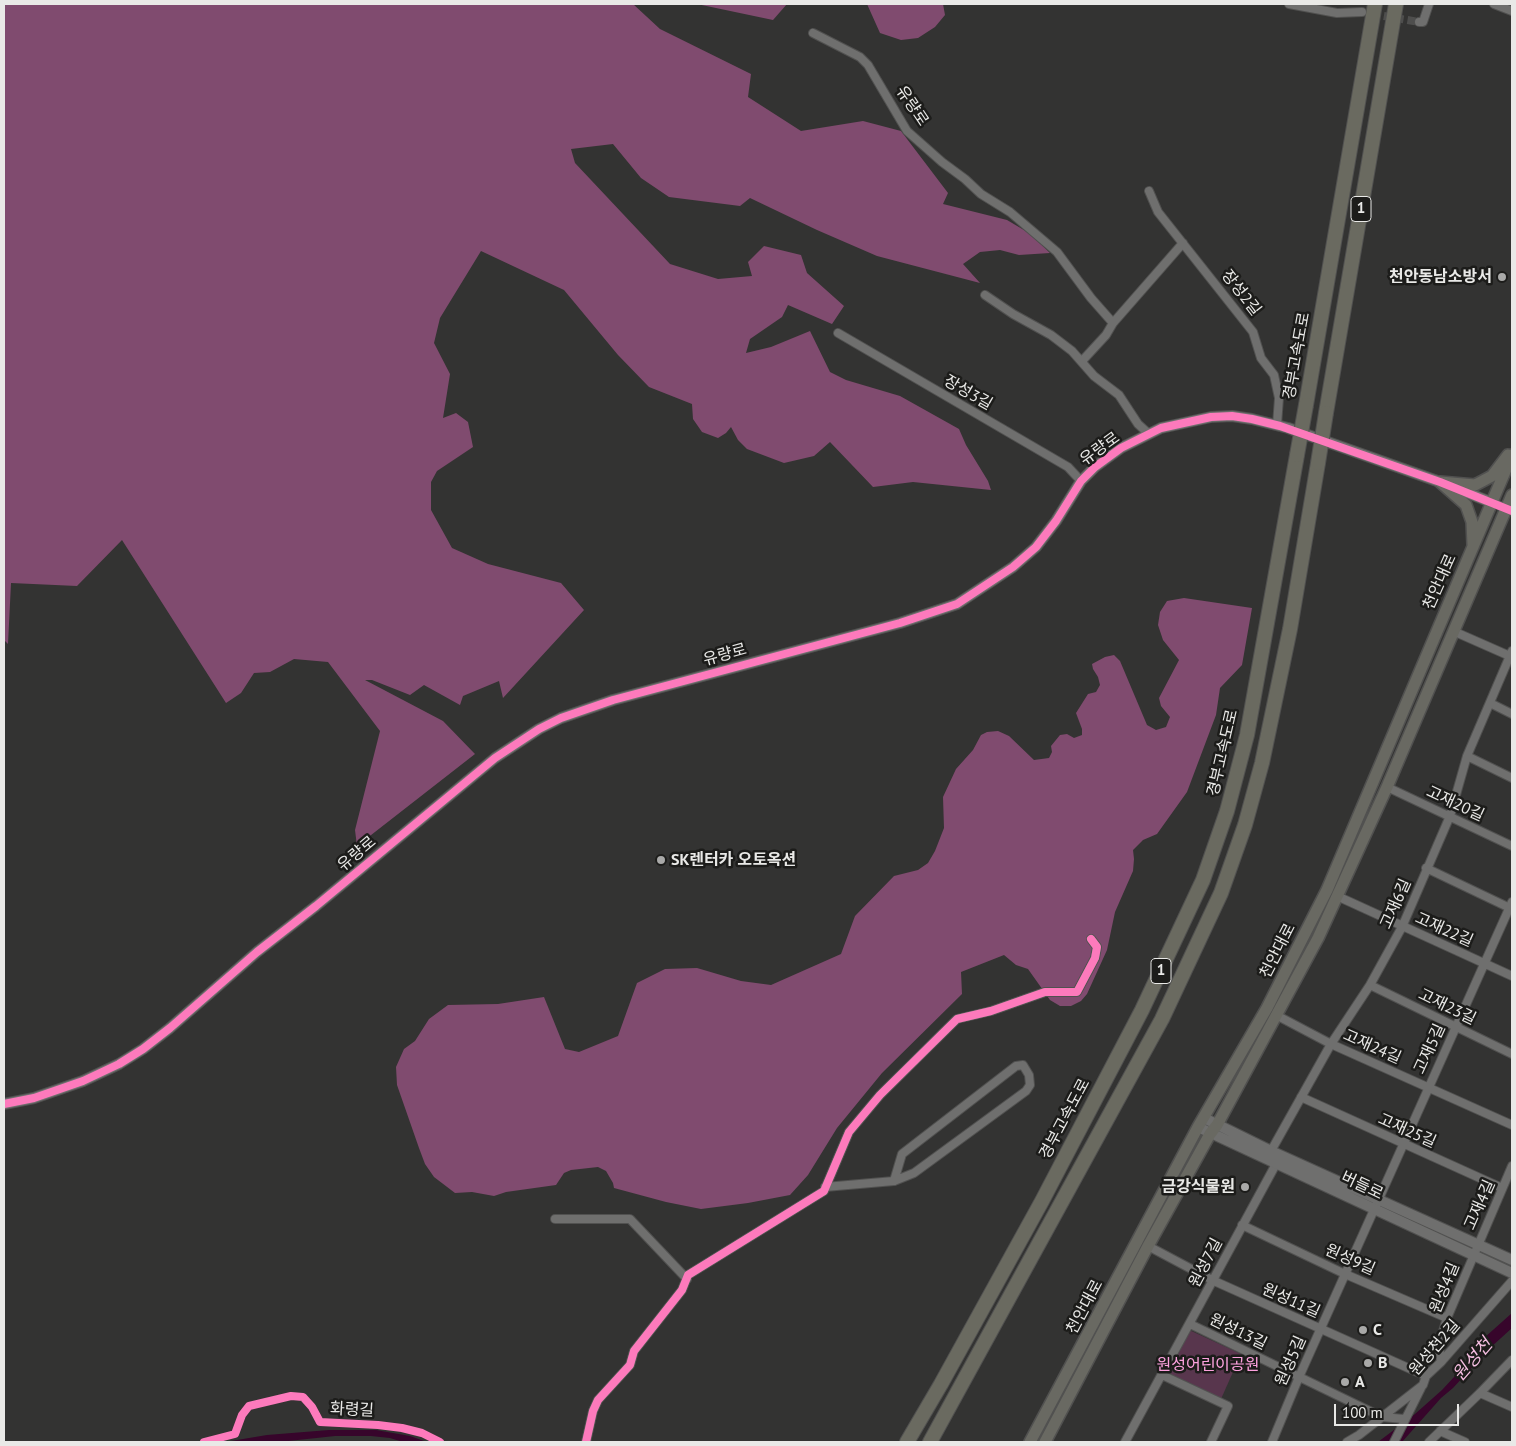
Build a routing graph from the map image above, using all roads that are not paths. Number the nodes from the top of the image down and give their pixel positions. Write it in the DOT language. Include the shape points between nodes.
graph roads {
  1 [pos="1289,4"];
  2 [pos="1375,4"];
  3 [pos="1396,4"];
  4 [pos="1429,4"];
  5 [pos="1494,4"];
  6 [pos="1512,11"];
  7 [pos="1362,12"];
  8 [pos="1419,22"];
  9 [pos="813,33"];
  10 [pos="1149,191"];
  11 [pos="1184,243"];
  12 [pos="985,295"];
  13 [pos="1113,324"];
  14 [pos="838,333"];
  15 [pos="1082,361"];
  16 [pos="1277,425"];
  17 [pos="1149,434"];
  18 [pos="1512,450"];
  19 [pos="1512,455"];
  20 [pos="1081,481"];
  21 [pos="1440,482"];
  22 [pos="1512,495"];
  23 [pos="1493,503"];
  24 [pos="1509,510"];
  25 [pos="1473,547"];
  26 [pos="1453,631"];
  27 [pos="1511,654"];
  28 [pos="1490,703"];
  29 [pos="1512,714"];
  30 [pos="1467,756"];
  31 [pos="1512,778"];
  32 [pos="1387,787"];
  33 [pos="1450,816"];
  34 [pos="1512,846"];
  35 [pos="1426,868"];
  36 [pos="1337,896"];
  37 [pos="1511,907"];
  38 [pos="1402,927"];
  39 [pos="1091,939"];
  40 [pos="1485,964"];
  41 [pos="1512,976"];
  42 [pos="1370,985"];
  43 [pos="1276,1015"];
  44 [pos="1456,1027"];
  45 [pos="1331,1044"];
  46 [pos="1512,1054"];
  47 [pos="1428,1087"];
  48 [pos="1301,1097"];
  49 [pos="4,1104"];
  50 [pos="1201,1123"];
  51 [pos="1512,1125"];
  52 [pos="1214,1129"];
  53 [pos="1403,1144"];
  54 [pos="1271,1151"];
  55 [pos="1276,1164"];
  56 [pos="1512,1166"];
  57 [pos="894,1181"];
  58 [pos="825,1187"];
  59 [pos="1502,1188"];
  60 [pos="1377,1204"];
  61 [pos="555,1219"];
  62 [pos="1242,1225"];
  63 [pos="1148,1246"];
  64 [pos="1475,1250"];
  65 [pos="1512,1260"];
  66 [pos="1512,1273"];
  67 [pos="1345,1274"];
  68 [pos="687,1279"];
  69 [pos="1212,1280"];
  70 [pos="1512,1281"];
  71 [pos="1447,1318"];
  72 [pos="1190,1324"];
  73 [pos="1320,1329"];
  74 [pos="1512,1360"];
  75 [pos="1441,1362"];
  76 [pos="1162,1375"];
  77 [pos="1426,1376"];
  78 [pos="1298,1377"];
  79 [pos="1423,1385"];
  80 [pos="1480,1393"];
  81 [pos="1512,1407"];
  82 [pos="1382,1416"];
  83 [pos="1404,1419"];
  84 [pos="1440,1431"];
  85 [pos="586,1442"];
  86 [pos="907,1442"];
  87 [pos="930,1442"];
  88 [pos="1030,1442"];
  89 [pos="1045,1442"];
  90 [pos="1125,1442"];
  91 [pos="1211,1442"];
  92 [pos="1272,1442"];
  93 [pos="1347,1442"];
  94 [pos="1394,1442"];
  95 [pos="1428,1442"];
  96 [pos="1465,1442"];
  1 -- 7 [label="street" via="1337,13"];
  2 -- 86 [label="highway, 경부고속도로 / 1, bridge" via="1247,735 1227,811 1203,880 1142,1010 1046,1193"];
  3 -- 87 [label="highway, 1, bridge" via="1290,629 1262,763 1245,825 1221,893 1162,1019"];
  4 -- 8 [label="street" via="1423,22"];
  5 -- 6 [label="street"];
  9 -- 13 [label="street, 유량로" via="860,57 907,131 981,194 1010,212 1049,244"];
  10 -- 11 [label="street, 장성2길" via="1158,212"];
  11 -- 13 [label="street"];
  11 -- 16 [label="street, 장성2길" via="1253,332 1261,358 1274,375 1279,398"];
  12 -- 15 [label="street, 유량로" via="1051,335"];
  13 -- 15 [label="street"];
  14 -- 20 [label="street, 장성3길" via="1068,467"];
  15 -- 17 [label="street, 유량로" via="1094,376 1119,395 1138,424"];
  16 -- 17 [label="street, 유량로" via="1252,418 1211,417 1161,428"];
  16 -- 21 [label="street, 유량로"];
  17 -- 20 [label="street, 유량로" via="1121,448"];
  18 -- 21 [label="main road" via="1492,476 1475,485"];
  19 -- 23 [label="main road, 천안대로"];
  20 -- 49 [label="street, 유량로" via="1036,547 958,604 900,623 613,700 539,729 495,758 143,1049 83,1081 34,1098"];
  21 -- 23 [label="street, 유량로"];
  21 -- 25 [label="main road" via="1466,505 1472,522"];
  22 -- 24 [label="main road, 천안대로"];
  23 -- 24 [label="street"];
  23 -- 25 [label="main road, 천안대로"];
  24 -- 26 [label="main road, 천안대로"];
  25 -- 50 [label="main road, 천안대로" via="1327,890 1267,1008"];
  26 -- 27 [label="street"];
  26 -- 32 [label="main road, 천안대로"];
  27 -- 28 [label="street, 고재6길"];
  28 -- 29 [label="street"];
  28 -- 30 [label="street, 고재6길"];
  30 -- 31 [label="street"];
  30 -- 33 [label="street, 고재6길"];
  32 -- 33 [label="street, 고재20길"];
  32 -- 36 [label="main road, 천안대로"];
  33 -- 34 [label="street, 고재20길"];
  33 -- 35 [label="street, 고재6길"];
  35 -- 37 [label="street"];
  35 -- 38 [label="street, 고재6길"];
  36 -- 38 [label="street, 고재22길"];
  36 -- 43 [label="main road, 천안대로"];
  37 -- 40 [label="street, 고재5길"];
  38 -- 40 [label="street, 고재22길"];
  38 -- 42 [label="street, 고재6길"];
  39 -- 58 [label="street" via="1097,947 1095,958 1077,992 1045,992 957,1019 880,1095 849,1132"];
  40 -- 41 [label="street, 고재22길"];
  40 -- 44 [label="street, 고재5길"];
  42 -- 44 [label="street, 고재23길"];
  42 -- 45 [label="street, 고재6길"];
  43 -- 45 [label="street, 고재24길"];
  43 -- 52 [label="main road, 천안대로"];
  44 -- 46 [label="street, 고재23길"];
  44 -- 47 [label="street, 고재5길"];
  45 -- 47 [label="street, 고재24길"];
  45 -- 48 [label="street, 고재6길"];
  47 -- 51 [label="street, 고재24길"];
  47 -- 53 [label="street, 고재5길"];
  48 -- 53 [label="street, 고재25길"];
  48 -- 54 [label="street, 고재6길"];
  50 -- 52 [label="street, 버들로"];
  50 -- 88 [label="main road, 천안대로"];
  52 -- 54 [label="street, 버들로"];
  52 -- 55 [label="street, 버들로"];
  52 -- 63 [label="main road, 천안대로"];
  53 -- 59 [label="street, 고재25길"];
  53 -- 60 [label="street, 고재5길"];
  54 -- 60 [label="street, 버들로"];
  55 -- 60 [label="street, 버들로"];
  55 -- 62 [label="street, 원성7길"];
  56 -- 59 [label="street, 고재4길"];
  57 -- 57 [label="street" via="914,1173 1026,1091 1030,1085 1029,1075 1023,1066 1016,1066 902,1154"];
  57 -- 58 [label="street"];
  58 -- 68 [label="street" via="824,1191 688,1275"];
  59 -- 64 [label="street, 고재4길"];
  60 -- 64 [label="street, 버들로"];
  60 -- 67 [label="street, 원성5길"];
  61 -- 68 [label="street" via="630,1219"];
  62 -- 67 [label="street, 원성9길"];
  62 -- 69 [label="street, 원성7길"];
  63 -- 69 [label="street, 원성11길"];
  63 -- 89 [label="main road, 천안대로"];
  64 -- 65 [label="street, 버들로"];
  64 -- 66 [label="street, 버들로"];
  64 -- 71 [label="street, 원성4길"];
  67 -- 71 [label="street, 원성9길"];
  67 -- 73 [label="street, 원성5길"];
  68 -- 85 [label="street" via="682,1290 634,1350 630,1365 598,1400"];
  69 -- 72 [label="street, 원성7길"];
  69 -- 73 [label="street, 원성11길"];
  70 -- 75 [label="street, 원성천2길"];
  71 -- 75 [label="street, 원성4길" via="1439,1345"];
  72 -- 76 [label="street, 원성7길"];
  72 -- 78 [label="street, 원성13길"];
  73 -- 77 [label="street, 원성11길"];
  73 -- 78 [label="street, 원성5길"];
  74 -- 80 [label="street"];
  75 -- 77 [label="street, 원성천2길"];
  76 -- 90 [label="street, 원성7길"];
  76 -- 91 [label="street" via="1228,1406"];
  77 -- 79 [label="street, 원성천2길"];
  78 -- 82 [label="street, 원성13길"];
  78 -- 92 [label="street, 원성5길"];
  79 -- 82 [label="street, 원성천2길"];
  79 -- 83 [label="street"];
  80 -- 81 [label="street"];
  80 -- 84 [label="street"];
  82 -- 83 [label="street, 원성13길"];
  82 -- 93 [label="street, 원성천2길"];
  83 -- 94 [label="street"];
  84 -- 95 [label="street"];
  84 -- 96 [label="street"];
}
